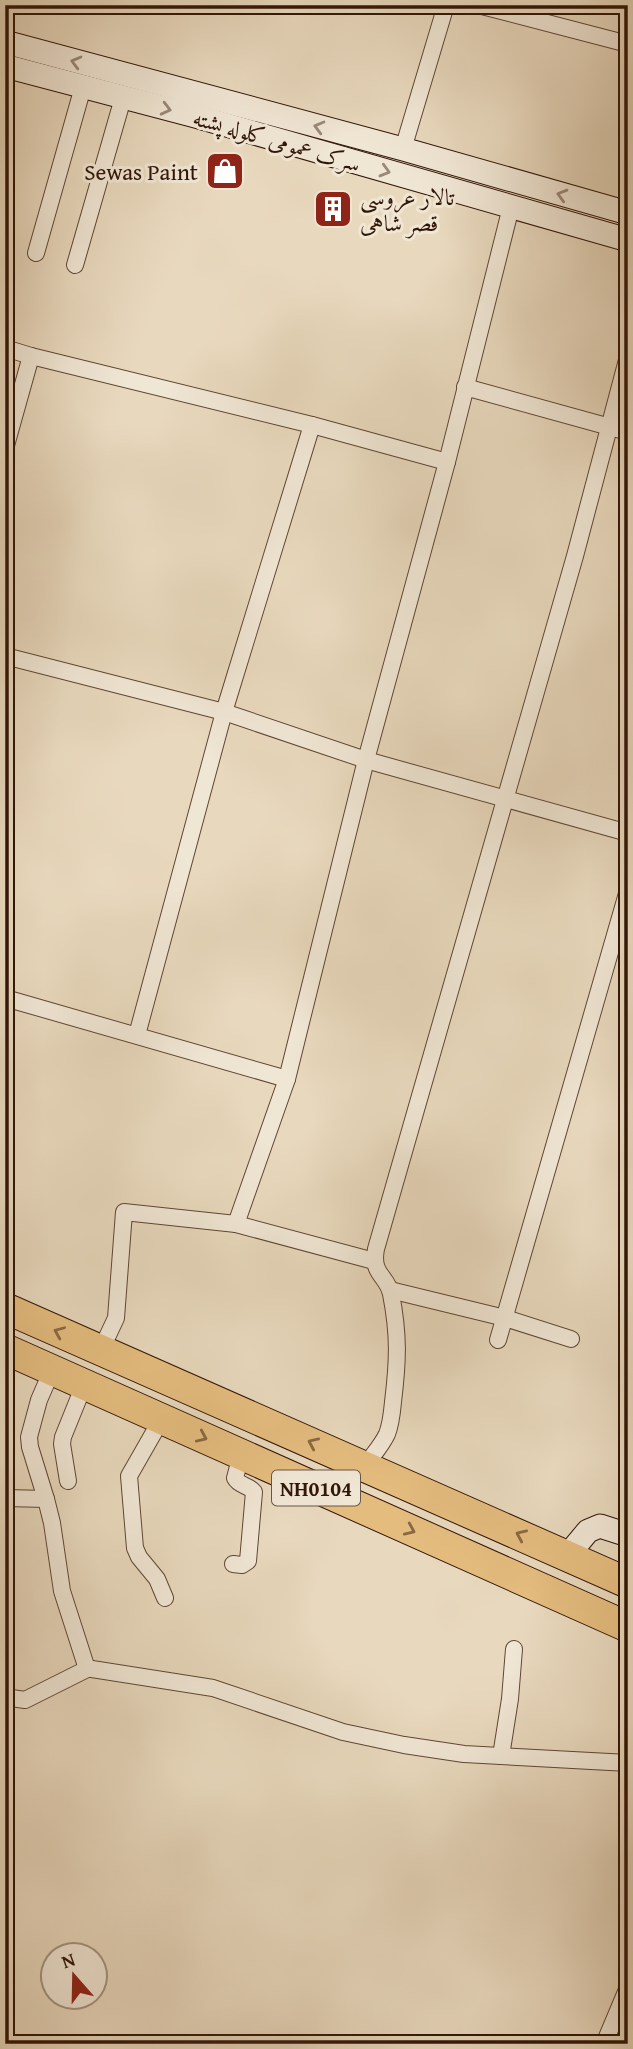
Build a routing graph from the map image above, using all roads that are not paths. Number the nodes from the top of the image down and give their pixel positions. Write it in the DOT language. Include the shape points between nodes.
graph roads {
  1 [pos="446,5"];
  2 [pos="478,5"];
  3 [pos="536,12"];
  4 [pos="5,42"];
  5 [pos="628,44"];
  6 [pos="5,66"];
  7 [pos="83,87"];
  8 [pos="123,98"];
  9 [pos="403,149"];
  10 [pos="511,207"];
  11 [pos="628,213"];
  12 [pos="628,240"];
  13 [pos="36,253"];
  14 [pos="75,265"];
  15 [pos="5,348"];
  16 [pos="31,356"];
  17 [pos="628,356"];
  18 [pos="465,387"];
  19 [pos="312,425"];
  20 [pos="608,426"];
  21 [pos="628,432"];
  22 [pos="5,449"];
  23 [pos="447,461"];
  24 [pos="5,656"];
  25 [pos="224,712"];
  26 [pos="366,760"];
  27 [pos="506,799"];
  28 [pos="628,834"];
  29 [pos="628,890"];
  30 [pos="5,998"];
  31 [pos="137,1035"];
  32 [pos="287,1079"];
  33 [pos="236,1224"];
  34 [pos="374,1261"];
  35 [pos="390,1290"];
  36 [pos="5,1308"];
  37 [pos="505,1318"];
  38 [pos="498,1339"];
  39 [pos="571,1339"];
  40 [pos="5,1349"];
  41 [pos="101,1350"];
  42 [pos="52,1370"];
  43 [pos="84,1385"];
  44 [pos="161,1420"];
  45 [pos="242,1455"];
  46 [pos="365,1465"];
  47 [pos="68,1481"];
  48 [pos="5,1498"];
  49 [pos="46,1499"];
  50 [pos="628,1535"];
  51 [pos="568,1556"];
  52 [pos="233,1564"];
  53 [pos="628,1583"];
  54 [pos="164,1598"];
  55 [pos="628,1627"];
  56 [pos="514,1649"];
  57 [pos="87,1669"];
  58 [pos="5,1697"];
  59 [pos="501,1756"];
  60 [pos="628,1763"];
  61 [pos="628,1987"];
  62 [pos="604,2044"];
  1 -- 9 [label="street"];
  2 -- 3 [label="street"];
  3 -- 5 [label="street"];
  9 -- 4 [label="main road, سرک عمومی کلوله پشته, one-way"];
  6 -- 7 [label="main road, سرک عمومی کلوله پشته"];
  7 -- 8 [label="main road, سرک عمومی کلوله پشته"];
  7 -- 13 [label="street"];
  8 -- 10 [label="main road, سرک عمومی کلوله پشته, one-way"];
  8 -- 14 [label="street"];
  11 -- 9 [label="main road, سرک عمومی کلوله پشته, one-way"];
  10 -- 12 [label="main road, سرک عمومی کلوله پشته"];
  10 -- 18 [label="street"];
  15 -- 16 [label="street"];
  16 -- 19 [label="street"];
  16 -- 22 [label="street"];
  17 -- 20 [label="street"];
  18 -- 20 [label="street"];
  18 -- 23 [label="street"];
  19 -- 23 [label="street"];
  19 -- 25 [label="street"];
  20 -- 21 [label="street"];
  20 -- 27 [label="street"];
  23 -- 26 [label="street"];
  24 -- 25 [label="street"];
  25 -- 26 [label="street"];
  25 -- 31 [label="street"];
  26 -- 27 [label="street"];
  26 -- 32 [label="street"];
  27 -- 28 [label="street"];
  27 -- 34 [label="street"];
  29 -- 37 [label="street"];
  30 -- 31 [label="street"];
  31 -- 32 [label="street"];
  32 -- 33 [label="street"];
  33 -- 34 [label="street"];
  33 -- 41 [label="street" via="124,1212 116,1318"];
  34 -- 35 [label="street"];
  35 -- 37 [label="street"];
  35 -- 46 [label="street" via="398,1338 391,1421 387,1435"];
  41 -- 36 [label="highway, NH0104, one-way"];
  37 -- 38 [label="street"];
  37 -- 39 [label="street"];
  40 -- 42 [label="highway, NH0104"];
  46 -- 41 [label="highway, NH0104, one-way"];
  42 -- 43 [label="highway, NH0104"];
  42 -- 49 [label="street" via="29,1437"];
  43 -- 44 [label="highway, NH0104"];
  43 -- 47 [label="street" via="63,1437"];
  44 -- 45 [label="highway, NH0104, one-way"];
  44 -- 54 [label="street" via="131,1470 129,1482 135,1548"];
  45 -- 52 [label="street" via="235,1478 254,1492 248,1561"];
  45 -- 55 [label="highway, NH0104, one-way"];
  51 -- 46 [label="highway, NH0104, one-way"];
  48 -- 49 [label="street"];
  49 -- 57 [label="street" via="62,1591"];
  50 -- 51 [label="main road" via="600,1526 588,1531"];
  51 -- 53 [label="highway, NH0104"];
  56 -- 59 [label="street"];
  57 -- 58 [label="street" via="25,1700"];
  57 -- 59 [label="street" via="213,1688 344,1732 404,1745"];
  59 -- 60 [label="street"];
  61 -- 62 [label="street"];
}
